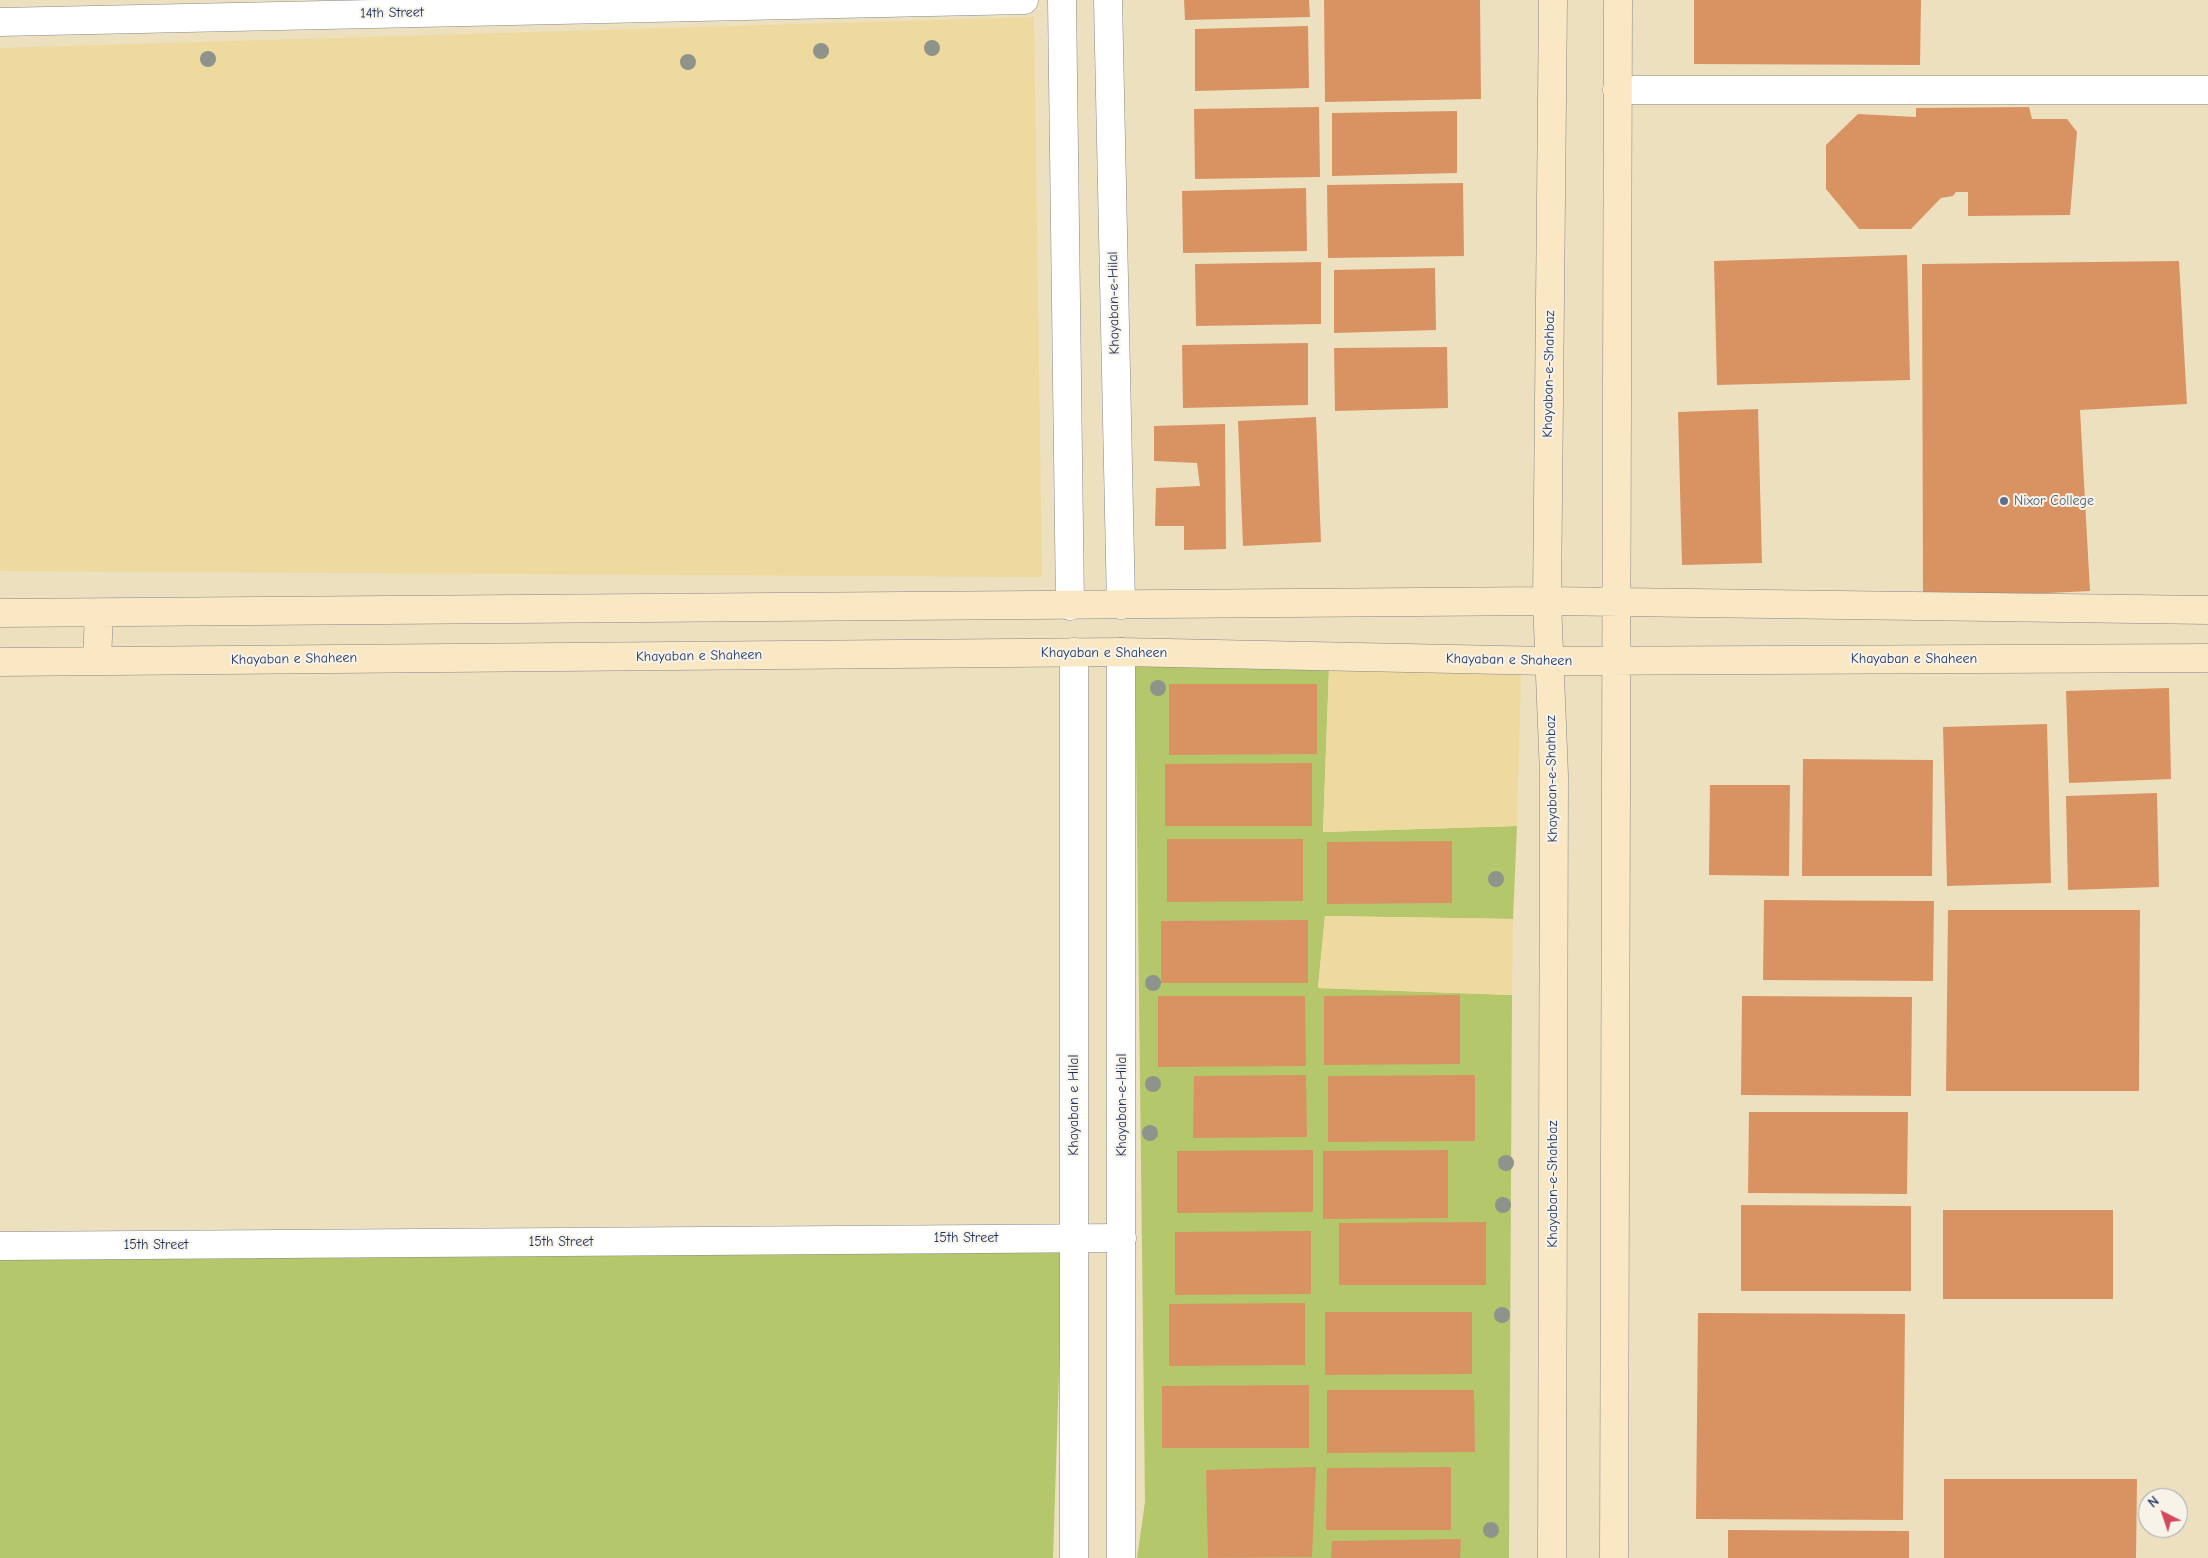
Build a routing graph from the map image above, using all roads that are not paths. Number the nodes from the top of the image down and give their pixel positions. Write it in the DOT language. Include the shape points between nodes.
graph roads {
  1 [pos="1024,0"];
  2 [pos="1062,0"];
  3 [pos="1108,0"];
  4 [pos="1553,0"];
  5 [pos="1618,0"];
  6 [pos="0,22"];
  7 [pos="1617,90"];
  8 [pos="2208,90"];
  9 [pos="1547,601"];
  10 [pos="1616,603"];
  11 [pos="1121,605"];
  12 [pos="1070,606"];
  13 [pos="2208,610"];
  14 [pos="0,613"];
  15 [pos="99,613"];
  16 [pos="1074,652"];
  17 [pos="1121,652"];
  18 [pos="2208,658"];
  19 [pos="1618,660"];
  20 [pos="97,661"];
  21 [pos="1549,661"];
  22 [pos="0,662"];
  23 [pos="1074,1238"];
  24 [pos="1122,1238"];
  25 [pos="0,1246"];
  26 [pos="1074,1558"];
  27 [pos="1121,1558"];
  28 [pos="1552,1558"];
  29 [pos="1614,1558"];
  1 -- 6 [label="street, 14th Street"];
  2 -- 12 [label="street"];
  3 -- 11 [label="street, Khayaban-e-Hilal"];
  4 -- 9 [label="main road, Khayaban-e-Shahbaz"];
  5 -- 7 [label="main road"];
  7 -- 8 [label="street"];
  7 -- 10 [label="main road"];
  9 -- 10 [label="main road"];
  9 -- 11 [label="main road"];
  9 -- 21 [label="main road, Khayaban-e-Shahbaz"];
  10 -- 13 [label="main road"];
  10 -- 19 [label="main road"];
  11 -- 12 [label="main road"];
  12 -- 15 [label="main road"];
  14 -- 15 [label="main road"];
  15 -- 20 [label="main road"];
  16 -- 17 [label="main road, Khayaban e Shaheen"];
  16 -- 20 [label="main road, Khayaban e Shaheen"];
  16 -- 23 [label="street, Khayaban e Hilal"];
  17 -- 21 [label="main road, Khayaban e Shaheen"];
  17 -- 24 [label="street, Khayaban-e-Hilal"];
  18 -- 19 [label="main road, Khayaban e Shaheen"];
  19 -- 21 [label="main road, Khayaban e Shaheen"];
  19 -- 29 [label="main road"];
  20 -- 22 [label="main road, Khayaban e Shaheen"];
  21 -- 28 [label="main road, Khayaban-e-Shahbaz" via="1554,775"];
  23 -- 24 [label="street, 15th Street"];
  23 -- 25 [label="street, 15th Street"];
  23 -- 26 [label="street, Khayaban e Hilal"];
  24 -- 27 [label="street, Khayaban-e-Hilal"];
}
